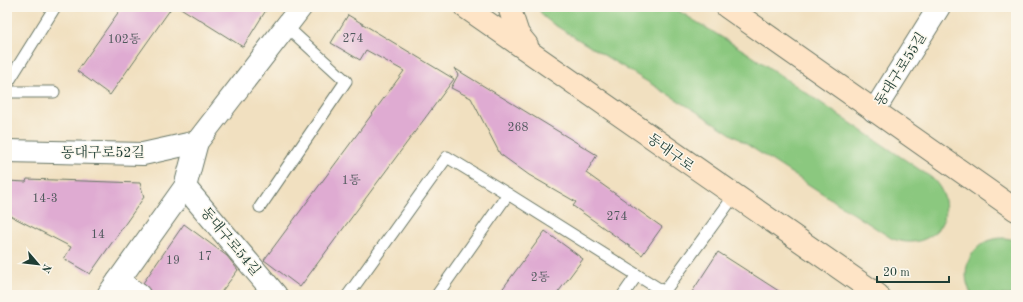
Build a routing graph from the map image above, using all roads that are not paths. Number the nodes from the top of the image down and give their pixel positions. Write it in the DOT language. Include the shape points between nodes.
graph roads {
  1 [pos="55,7"];
  2 [pos="301,7"];
  3 [pos="509,7"];
  4 [pos="727,7"];
  5 [pos="939,7"];
  6 [pos="474,11"];
  7 [pos="286,26"];
  8 [pos="537,56"];
  9 [pos="7,84"];
  10 [pos="7,92"];
  11 [pos="54,92"];
  12 [pos="874,111"];
  13 [pos="198,142"];
  14 [pos="7,151"];
  15 [pos="185,187"];
  16 [pos="508,194"];
  17 [pos="734,196"];
  18 [pos="260,207"];
  19 [pos="1016,210"];
  20 [pos="638,275"];
  21 [pos="113,288"];
  22 [pos="666,293"];
  23 [pos="139,295"];
  24 [pos="276,295"];
  25 [pos="348,295"];
  26 [pos="438,295"];
  27 [pos="623,295"];
  28 [pos="878,295"];
  1 -- 9 [label="lane"];
  2 -- 7 [label="street"];
  3 -- 8 [label="main road" via="518,34"];
  4 -- 12 [label="main road"];
  5 -- 12 [label="street, 동대구로55길"];
  6 -- 8 [label="main road, 동대구로"];
  7 -- 13 [label="street"];
  7 -- 18 [label="lane" via="346,81"];
  8 -- 17 [label="main road, 동대구로"];
  10 -- 11 [label="lane"];
  12 -- 19 [label="main road"];
  13 -- 14 [label="street, 동대구로52길" via="143,154"];
  13 -- 15 [label="street"];
  15 -- 21 [label="street"];
  15 -- 24 [label="street, 동대구로54길"];
  16 -- 20 [label="lane"];
  16 -- 25 [label="lane" via="447,157"];
  16 -- 26 [label="lane"];
  17 -- 22 [label="lane"];
  17 -- 28 [label="main road, 동대구로"];
  20 -- 22 [label="lane"];
  20 -- 27 [label="lane"];
  21 -- 23 [label="street"];
}
